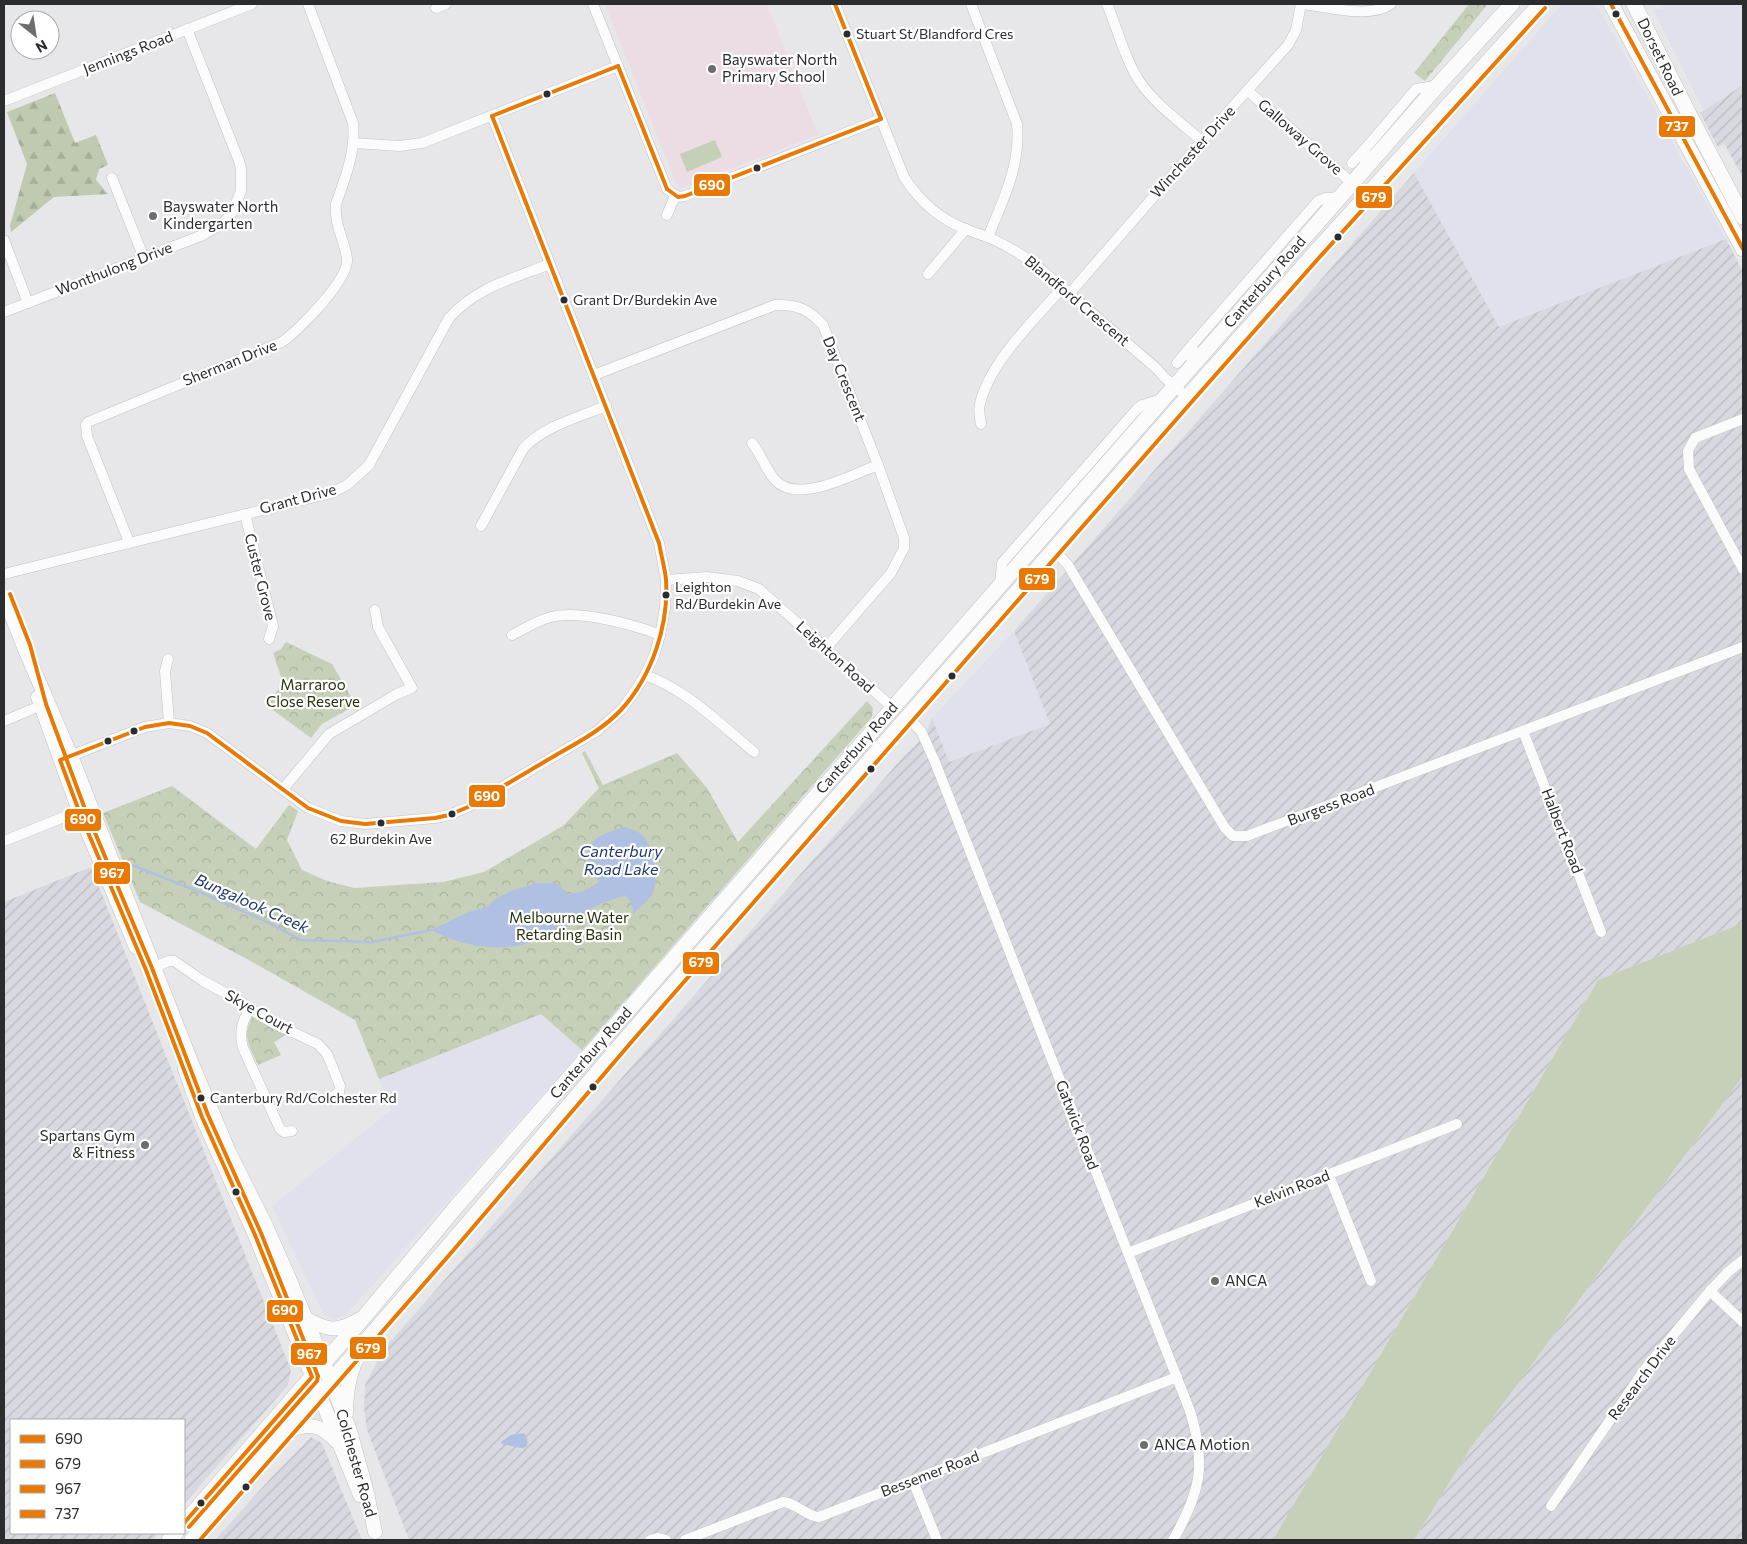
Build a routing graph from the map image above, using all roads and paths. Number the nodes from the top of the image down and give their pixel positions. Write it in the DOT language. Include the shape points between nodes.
graph roads {
  1 [pos="252,4"];
  2 [pos="308,4"];
  3 [pos="593,4"];
  4 [pos="835,4"];
  5 [pos="971,4"];
  6 [pos="1107,4"];
  7 [pos="1302,4"];
  8 [pos="1391,4"];
  9 [pos="1507,4"];
  10 [pos="1512,4"];
  11 [pos="1540,4"];
  12 [pos="1611,4"];
  13 [pos="1634,4"];
  14 [pos="1495,22"];
  15 [pos="187,29"];
  16 [pos="618,66"];
  17 [pos="1438,84"];
  18 [pos="1248,91"];
  19 [pos="4,101"];
  20 [pos="492,116"];
  21 [pos="881,119"];
  22 [pos="1202,141"];
  23 [pos="354,143"];
  24 [pos="1358,166"];
  25 [pos="112,178"];
  26 [pos="1352,182"];
  27 [pos="675,196"];
  28 [pos="1367,196"];
  29 [pos="1340,197"];
  30 [pos="667,214"];
  31 [pos="1743,217"];
  32 [pos="966,229"];
  33 [pos="988,237"];
  34 [pos="4,240"];
  35 [pos="1741,241"];
  36 [pos="144,258"];
  37 [pos="550,264"];
  38 [pos="928,274"];
  39 [pos="1067,290"];
  40 [pos="28,303"];
  41 [pos="4,312"];
  42 [pos="1184,365"];
  43 [pos="594,375"];
  44 [pos="1176,385"];
  45 [pos="1189,395"];
  46 [pos="606,406"];
  47 [pos="1743,419"];
  48 [pos="980,424"];
  49 [pos="752,443"];
  50 [pos="878,465"];
  51 [pos="245,514"];
  52 [pos="481,526"];
  53 [pos="129,542"];
  54 [pos="1054,550"];
  55 [pos="1743,569"];
  56 [pos="4,574"];
  57 [pos="666,580"];
  58 [pos="4,596"];
  59 [pos="375,610"];
  60 [pos="512,635"];
  61 [pos="660,635"];
  62 [pos="269,640"];
  63 [pos="1743,647"];
  64 [pos="826,648"];
  65 [pos="168,659"];
  66 [pos="645,675"];
  67 [pos="45,704"];
  68 [pos="892,707"];
  69 [pos="907,717"];
  70 [pos="4,721"];
  71 [pos="169,723"];
  72 [pos="1523,731"];
  73 [pos="754,752"];
  74 [pos="66,758"];
  75 [pos="283,789"];
  76 [pos="84,809"];
  77 [pos="4,841"];
  78 [pos="742,881"];
  79 [pos="754,892"];
  80 [pos="1601,932"];
  81 [pos="150,968"];
  82 [pos="250,1009"];
  83 [pos="332,1097"];
  84 [pos="534,1117"];
  85 [pos="1457,1124"];
  86 [pos="547,1130"];
  87 [pos="287,1131"];
  88 [pos="1329,1175"];
  89 [pos="436,1230"];
  90 [pos="451,1243"];
  91 [pos="1128,1253"];
  92 [pos="1743,1260"];
  93 [pos="1371,1281"];
  94 [pos="1710,1291"];
  95 [pos="303,1316"];
  96 [pos="364,1317"];
  97 [pos="1743,1322"];
  98 [pos="366,1341"];
  99 [pos="324,1364"];
  100 [pos="312,1377"];
  101 [pos="1177,1377"];
  102 [pos="330,1381"];
  103 [pos="319,1394"];
  104 [pos="346,1420"];
  105 [pos="286,1432"];
  106 [pos="338,1443"];
  107 [pos="914,1481"];
  108 [pos="1552,1506"];
  109 [pos="185,1522"];
  110 [pos="376,1536"];
  111 [pos="192,1540"];
  112 [pos="650,1540"];
  113 [pos="666,1540"];
  114 [pos="685,1540"];
  115 [pos="937,1540"];
  116 [pos="1173,1540"];
  1 -- 15 [label="street, Jennings Road"];
  2 -- 23 [label="street, Sherman Drive" via="351,115"];
  3 -- 16 [label="street"];
  4 -- 21 [label="street, Blandford Crescent"];
  5 -- 33 [label="street" via="1014,117 1018,140 1012,177"];
  6 -- 22 [label="street" via="1140,83"];
  7 -- 8 [label="street" via="1356,11 1378,10"];
  7 -- 18 [label="street, Winchester Drive" via="1296,30 1288,45"];
  9 -- 14 [label="main road"];
  10 -- 14 [label="main road, Canterbury Road"];
  11 -- 28 [label="main road, Canterbury Road"];
  12 -- 35 [label="main road, Dorset Road"];
  13 -- 31 [label="main road, Dorset Road"];
  14 -- 17 [label="main road, Canterbury Road"];
  15 -- 19 [label="street, Jennings Road"];
  15 -- 36 [label="street, Wonthulong Drive" via="239,161 241,191 232,214 214,230"];
  16 -- 20 [label="street"];
  16 -- 27 [label="street" via="667,189"];
  17 -- 24 [label="main road, Canterbury Road"];
  17 -- 24 [label="street" via="1416,89 1365,148"];
  18 -- 22 [label="street, Winchester Drive"];
  18 -- 26 [label="street, Galloway Grove"];
  20 -- 23 [label="street" via="422,143 398,146"];
  20 -- 37 [label="street"];
  21 -- 27 [label="street" via="685,196"];
  21 -- 32 [label="street, Blandford Crescent" via="909,185 936,214"];
  22 -- 39 [label="street, Winchester Drive"];
  23 -- 53 [label="street, Sherman Drive" via="335,212 347,256 344,274 299,329 270,348 99,416 86,425 87,436"];
  24 -- 26 [label="main road, Canterbury Road"];
  25 -- 36 [label="street"];
  26 -- 28 [label="main road"];
  26 -- 29 [label="main road, Canterbury Road"];
  27 -- 30 [label="street"];
  28 -- 45 [label="main road, Canterbury Road"];
  29 -- 42 [label="main road, Canterbury Road"];
  29 -- 42 [label="street, Canterbury Road" via="1318,201 1193,344"];
  32 -- 33 [label="street, Blandford Crescent"];
  32 -- 38 [label="street"];
  33 -- 39 [label="street, Blandford Crescent" via="1017,251"];
  34 -- 40 [label="street"];
  36 -- 40 [label="street, Wonthulong Drive"];
  37 -- 43 [label="street"];
  37 -- 51 [label="street, Grant Drive" via="473,296 449,318 369,465 348,485 331,493"];
  39 -- 44 [label="street, Blandford Crescent"];
  39 -- 48 [label="street, Winchester Drive" via="1001,359 985,387 979,406"];
  40 -- 41 [label="street, Wonthulong Drive"];
  42 -- 44 [label="main road, Canterbury Road"];
  43 -- 46 [label="street"];
  43 -- 50 [label="street, Day Crescent" via="775,305 791,304 808,312 823,325"];
  44 -- 45 [label="street, Blandford Crescent"];
  44 -- 68 [label="main road, Canterbury Road"];
  45 -- 54 [label="main road, Canterbury Road"];
  46 -- 52 [label="street" via="543,432 529,442"];
  46 -- 57 [label="street" via="659,543"];
  47 -- 55 [label="street" via="1695,438 1688,451 1689,469"];
  49 -- 50 [label="street" via="775,480 799,490 817,488"];
  50 -- 64 [label="street, Day Crescent" via="902,530 904,548 891,573"];
  51 -- 53 [label="street, Grant Drive"];
  51 -- 62 [label="street, Custer Grove" via="273,626"];
  53 -- 56 [label="street, Grant Drive"];
  54 -- 69 [label="main road, Canterbury Road"];
  54 -- 72 [label="street, Burgess Road" via="1068,565 1225,828 1233,836 1247,836"];
  57 -- 61 [label="street"];
  57 -- 64 [label="street, Leighton Road" via="707,577 759,589"];
  58 -- 67 [label="main road, Colchester Road"];
  59 -- 75 [label="street" via="378,627 412,688 329,734"];
  60 -- 61 [label="street" via="548,617 567,614 588,616"];
  61 -- 66 [label="street"];
  63 -- 72 [label="street, Burgess Road"];
  64 -- 68 [label="street, Leighton Road"];
  65 -- 71 [label="street" via="165,671"];
  66 -- 73 [label="street" via="696,704"];
  66 -- 75 [label="street" via="621,710 597,731 449,815 365,824 341,820 308,808"];
  67 -- 70 [label="street"];
  67 -- 74 [label="main road, Colchester Road"];
  68 -- 69 [label="main road"];
  68 -- 78 [label="main road, Canterbury Road"];
  69 -- 79 [label="main road, Canterbury Road"];
  69 -- 91 [label="street, Gatwick Road" via="921,731 935,762"];
  71 -- 74 [label="street" via="145,727"];
  71 -- 75 [label="street" via="206,732"];
  72 -- 80 [label="street, Halbert Road"];
  74 -- 76 [label="main road, Colchester Road"];
  76 -- 77 [label="street"];
  76 -- 81 [label="main road, Colchester Road"];
  78 -- 79 [label="main road"];
  78 -- 84 [label="main road, Canterbury Road"];
  79 -- 86 [label="main road, Canterbury Road"];
  81 -- 82 [label="street, Skye Court" via="174,961"];
  81 -- 95 [label="main road, Colchester Road"];
  81 -- 100 [label="main road, Colchester Road" via="202,1117"];
  82 -- 83 [label="street, Skye Court" via="322,1048 340,1086 339,1092"];
  82 -- 87 [label="street" via="241,1028 241,1040 246,1056"];
  84 -- 86 [label="street"];
  84 -- 89 [label="main road, Canterbury Road"];
  85 -- 88 [label="street, Kelvin Road"];
  86 -- 90 [label="main road, Canterbury Road"];
  88 -- 91 [label="street, Kelvin Road"];
  88 -- 93 [label="street"];
  89 -- 90 [label="main road"];
  89 -- 96 [label="main road, Canterbury Road"];
  90 -- 98 [label="main road, Canterbury Road"];
  91 -- 101 [label="street, Gatwick Road"];
  92 -- 94 [label="street, Research Drive"];
  94 -- 97 [label="street"];
  94 -- 108 [label="street, Research Drive" via="1645,1369"];
  95 -- 96 [label="main road" via="328,1329 343,1328"];
  95 -- 99 [label="main road, Colchester Road"];
  96 -- 99 [label="main road, Canterbury Road"];
  98 -- 102 [label="main road, Canterbury Road"];
  98 -- 104 [label="main road" via="351,1372 346,1395"];
  99 -- 100 [label="main road, Canterbury Road"];
  99 -- 102 [label="main road, Colchester Road"];
  100 -- 103 [label="main road, Colchester Road"];
  100 -- 109 [label="main road, Canterbury Road"];
  101 -- 107 [label="street, Bessemer Road"];
  101 -- 116 [label="street, Gatwick Road" via="1195,1427 1200,1458 1195,1496"];
  102 -- 103 [label="main road, Canterbury Road"];
  102 -- 104 [label="main road, Colchester Road"];
  103 -- 105 [label="main road, Canterbury Road"];
  103 -- 106 [label="main road, Colchester Road"];
  104 -- 110 [label="main road, Colchester Road"];
  105 -- 106 [label="main road" via="314,1426 328,1432"];
  105 -- 111 [label="main road, Canterbury Road"];
  106 -- 110 [label="main road, Colchester Road"];
  107 -- 114 [label="street, Bessemer Road" via="819,1516 812,1516 789,1502 783,1502"];
  107 -- 115 [label="street"];
  112 -- 113 [label="street"];
}
